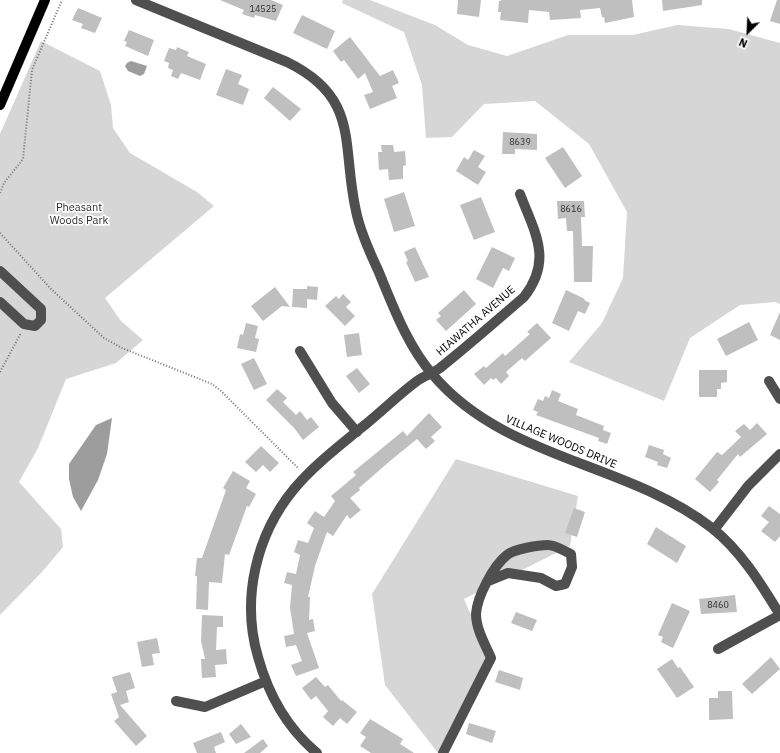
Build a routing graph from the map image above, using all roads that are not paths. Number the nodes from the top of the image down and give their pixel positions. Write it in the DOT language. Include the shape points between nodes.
graph roads {
  1 [pos="45,0"];
  2 [pos="136,0"];
  3 [pos="0,106"];
  4 [pos="520,194"];
  5 [pos="0,271"];
  6 [pos="0,302"];
  7 [pos="300,351"];
  8 [pos="431,374"];
  9 [pos="769,381"];
  10 [pos="780,399"];
  11 [pos="357,432"];
  12 [pos="780,454"];
  13 [pos="714,530"];
  14 [pos="488,581"];
  15 [pos="780,615"];
  16 [pos="718,649"];
  17 [pos="266,681"];
  18 [pos="176,701"];
  19 [pos="317,753"];
  20 [pos="443,753"];
  1 -- 3 [label="main road"];
  2 -- 8 [label="street, VILLAGE WOODS DRIVE" via="287,62 306,71 322,85 343,119 361,231 398,318"];
  4 -- 8 [label="street, HIAWATHA AVENUE" via="540,245 538,275 524,297"];
  5 -- 6 [label="street" via="41,309 38,324 24,324"];
  7 -- 11 [label="street" via="332,403"];
  8 -- 11 [label="street, HIAWATHA AVENUE" via="418,381"];
  8 -- 13 [label="street, VILLAGE WOODS DRIVE" via="469,409 497,428 656,495 677,505"];
  9 -- 10 [label="street"];
  11 -- 17 [label="street, HIAWATHA AVENUE" via="306,476 279,510 258,556 252,585 251,615 254,644"];
  12 -- 13 [label="street" via="748,486"];
  13 -- 15 [label="street, VILLAGE WOODS DRIVE" via="745,563"];
  14 -- 14 [label="street" via="507,554 528,547 550,545 571,554 572,567 565,584 556,586 541,578 508,573"];
  14 -- 20 [label="street" via="480,597 477,618 491,658"];
  15 -- 16 [label="street"];
  17 -- 18 [label="street" via="205,707"];
  17 -- 19 [label="street, HIAWATHA AVENUE" via="291,726"];
}
